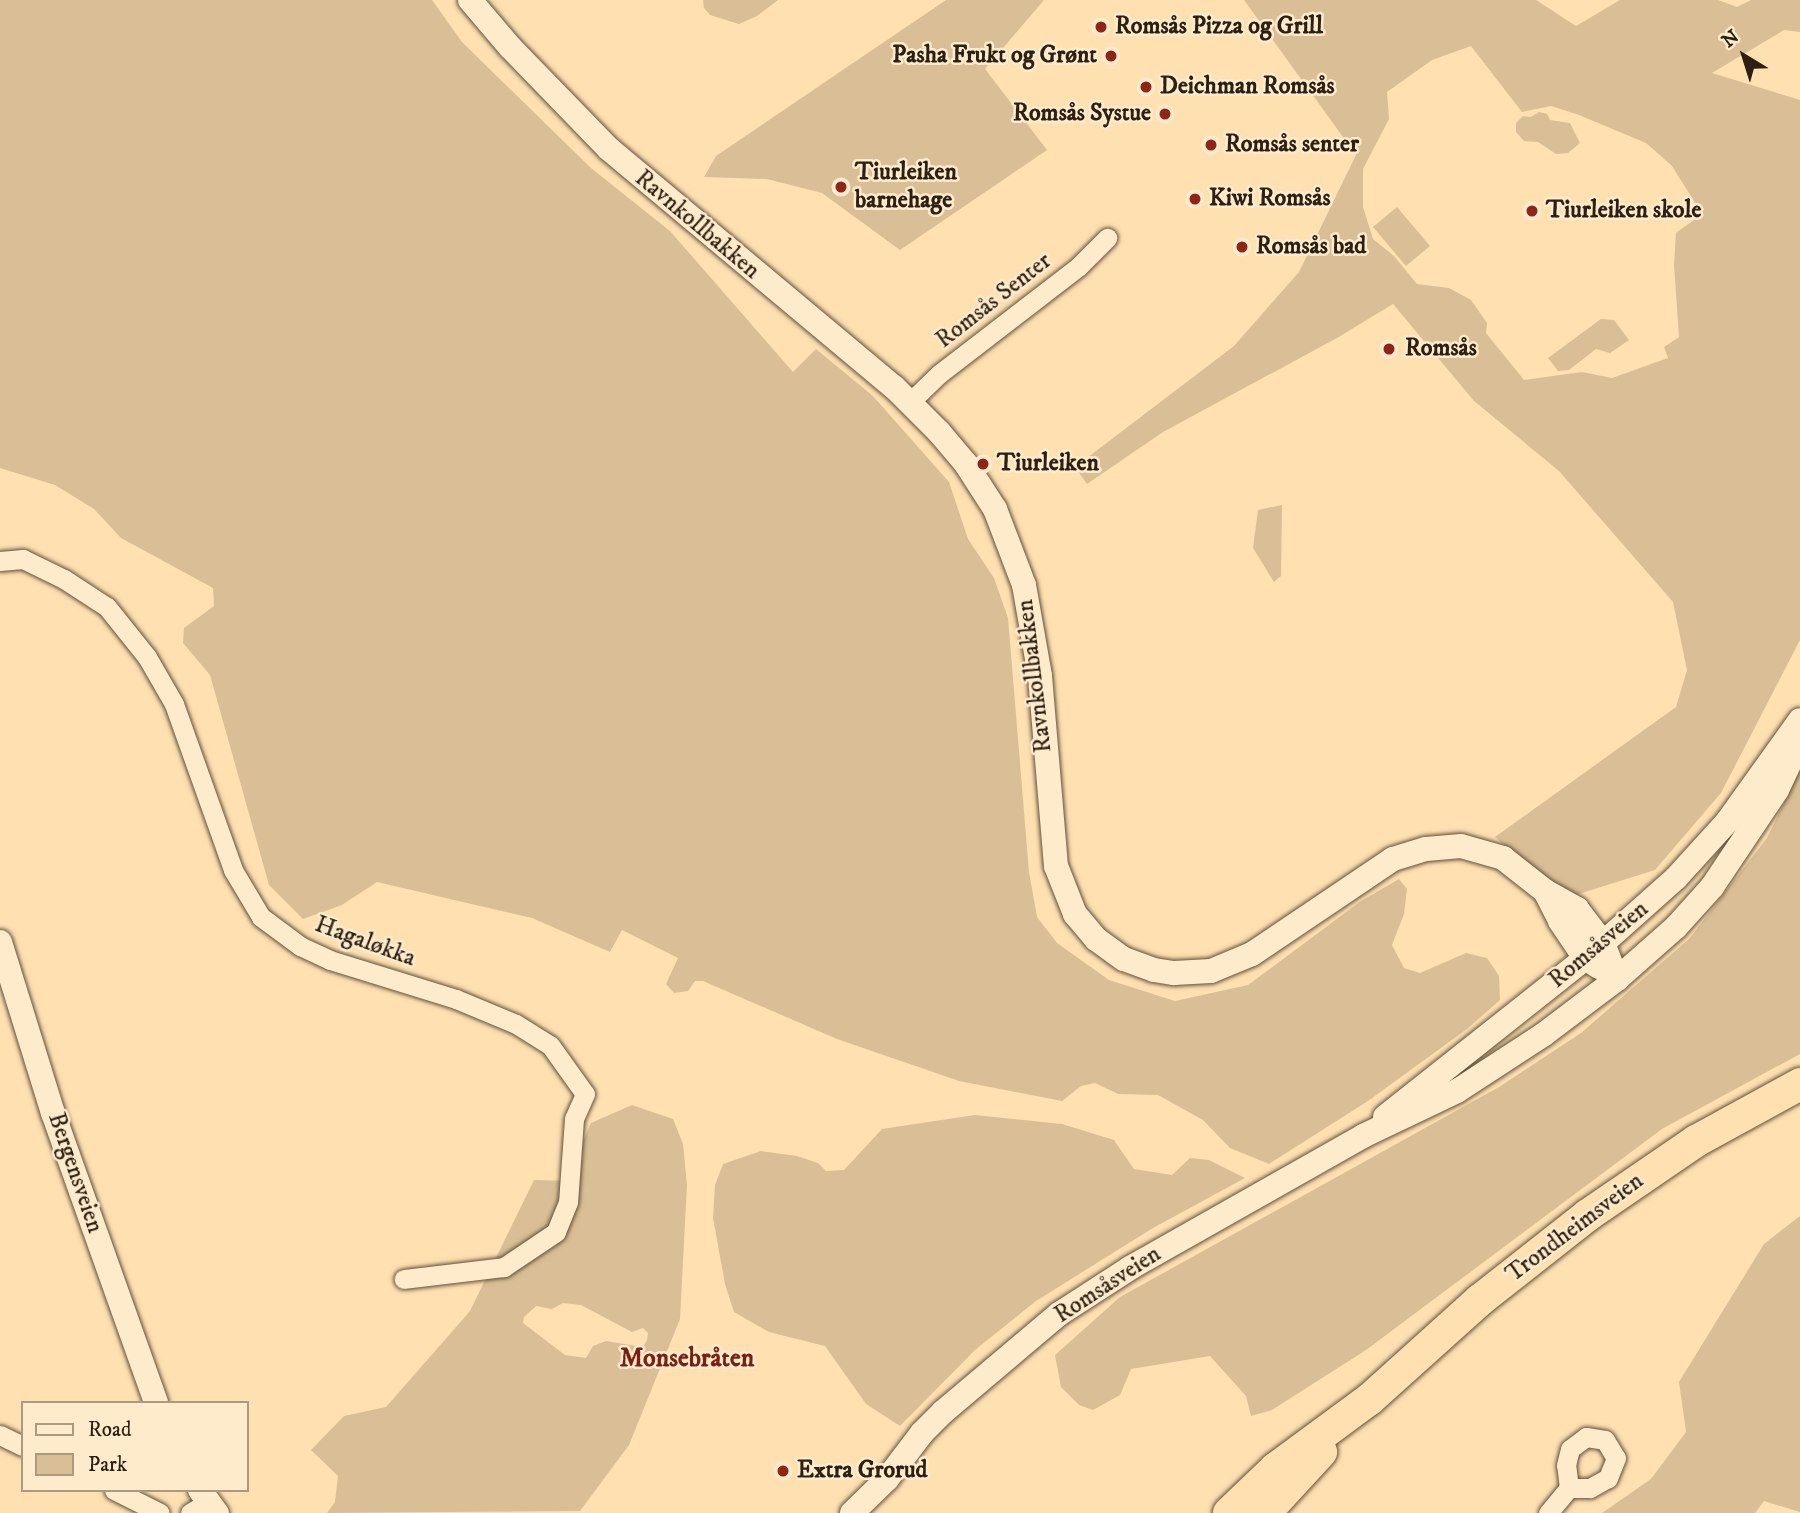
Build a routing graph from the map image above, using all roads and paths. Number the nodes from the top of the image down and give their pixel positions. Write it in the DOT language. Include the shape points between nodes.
graph roads {
  1 [pos="470,0"];
  2 [pos="1107,238"];
  3 [pos="910,402"];
  4 [pos="0,561"];
  5 [pos="1800,720"];
  6 [pos="1800,741"];
  7 [pos="0,942"];
  8 [pos="1594,951"];
  9 [pos="1617,979"];
  10 [pos="1800,1084"];
  11 [pos="1363,1136"];
  12 [pos="404,1279"];
  13 [pos="1370,1399"];
  14 [pos="155,1401"];
  15 [pos="0,1435"];
  16 [pos="21,1445"];
  17 [pos="887,1479"];
  18 [pos="1569,1488"];
  19 [pos="118,1492"];
  20 [pos="160,1513"];
  21 [pos="852,1513"];
  22 [pos="878,1513"];
  23 [pos="1229,1513"];
  24 [pos="1265,1513"];
  25 [pos="1548,1513"];
  1 -- 3 [label="street, Ravnkollbakken" via="631,170"];
  2 -- 3 [label="street, Romsås Senter" via="1079,266 939,374"];
  3 -- 8 [label="street, Ravnkollbakken" via="966,464 995,509 1017,562 1040,676 1056,866 1075,914 1109,950 1154,970 1211,971 1252,954 1376,869 1410,853 1461,846 1490,852 1514,864 1545,891 1577,909"];
  4 -- 12 [label="street, Hagaløkka" via="23,559 64,579 107,607 148,657 174,704 233,870 261,917 300,946 330,960 456,999 516,1024 550,1045 585,1094 574,1119 568,1202 556,1232 503,1267"];
  5 -- 8 [label="street, Romsåsveien" via="1703,850"];
  6 -- 9 [label="street, Romsåsveien" via="1777,790 1712,887 1676,927"];
  7 -- 14 [label="street, Bergensveien" via="53,1113"];
  8 -- 9 [label="street, Ravnkollbakken"];
  8 -- 11 [label="street, Romsåsveien"];
  9 -- 11 [label="street, Romsåsveien" via="1490,1070 1426,1108"];
  10 -- 13 [label="highway, Trondheimsveien" via="1696,1142 1588,1215 1480,1300"];
  11 -- 17 [label="street, Romsåsveien" via="1130,1268 1059,1314 943,1412"];
  13 -- 23 [label="highway, Trondheimsveien" via="1275,1469"];
  13 -- 24 [label="highway, Trondheimsveien"];
  15 -- 16 [label="street"];
  17 -- 21 [label="street, Romsåsveien"];
  17 -- 22 [label="street, Romsåsveien"];
  18 -- 25 [label="street"];
  19 -- 20 [label="street"];
}
